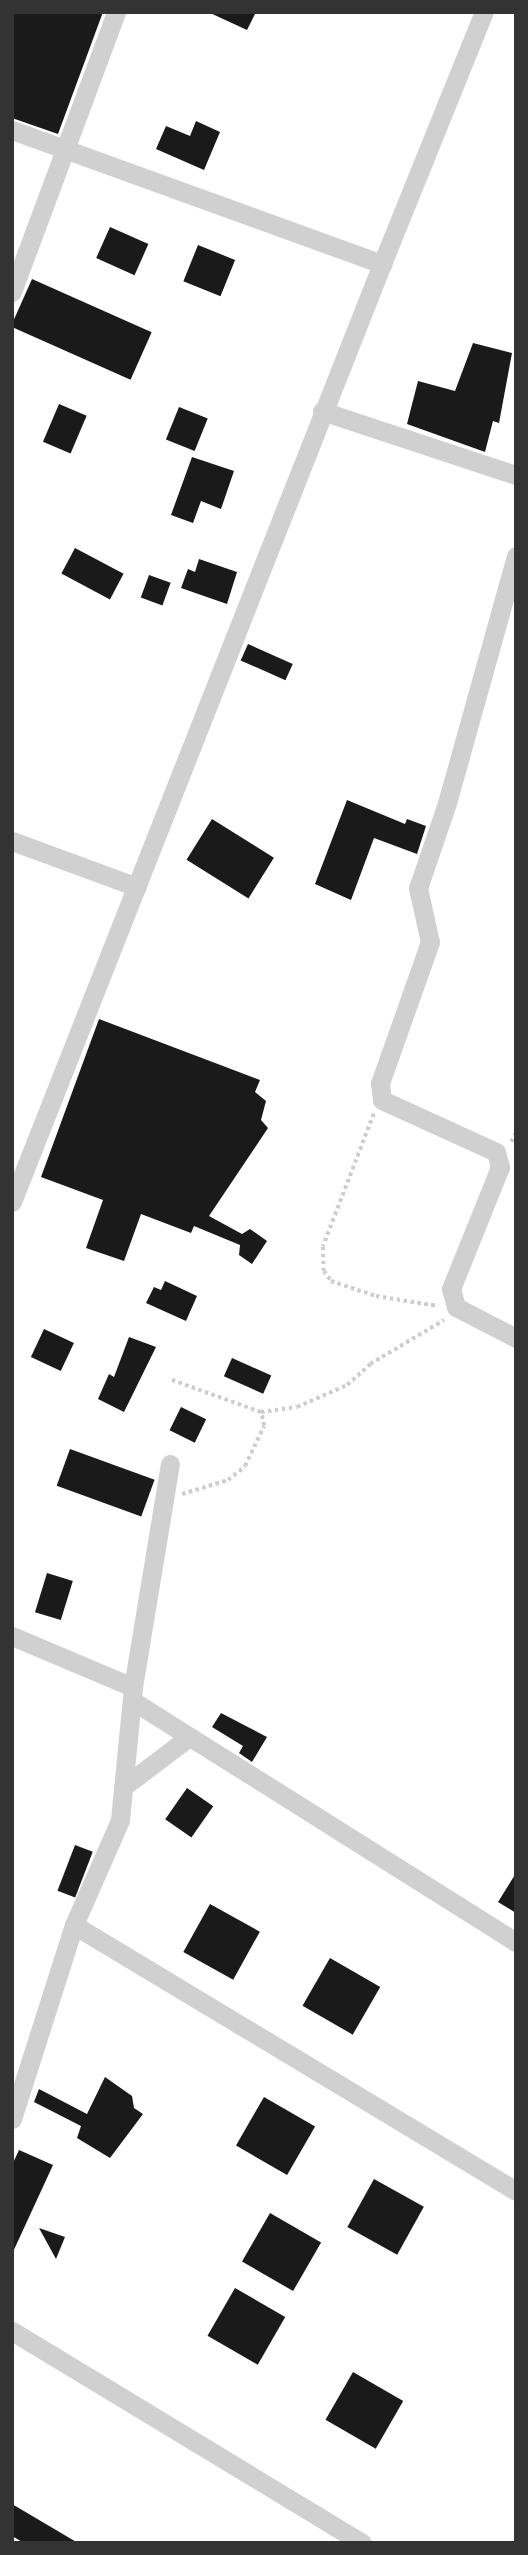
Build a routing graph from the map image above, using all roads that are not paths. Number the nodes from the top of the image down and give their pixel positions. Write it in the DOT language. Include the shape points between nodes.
graph roads {
  1 [pos="116,12"];
  2 [pos="484,12"];
  3 [pos="12,130"];
  4 [pos="66,150"];
  5 [pos="382,264"];
  6 [pos="12,292"];
  7 [pos="322,411"];
  8 [pos="516,475"];
  9 [pos="516,556"];
  10 [pos="12,841"];
  11 [pos="137,887"];
  12 [pos="12,1202"];
  13 [pos="516,1338"];
  14 [pos="170,1464"];
  15 [pos="12,1636"];
  16 [pos="133,1694"];
  17 [pos="189,1737"];
  18 [pos="123,1787"];
  19 [pos="74,1925"];
  20 [pos="516,1942"];
  21 [pos="12,2119"];
  22 [pos="516,2191"];
  23 [pos="12,2330"];
  24 [pos="362,2543"];
  1 -- 4 [label="street"];
  2 -- 5 [label="street"];
  3 -- 4 [label="street"];
  4 -- 5 [label="street"];
  4 -- 6 [label="street"];
  5 -- 7 [label="street"];
  7 -- 8 [label="street"];
  7 -- 11 [label="street"];
  9 -- 13 [label="street" via="447,803 418,888 430,942 380,1083 382,1100 496,1152 500,1167 452,1289 461,1311"];
  10 -- 11 [label="street"];
  11 -- 12 [label="street"];
  14 -- 16 [label="street"];
  15 -- 16 [label="street"];
  16 -- 17 [label="street"];
  16 -- 18 [label="street"];
  17 -- 18 [label="street"];
  17 -- 20 [label="street"];
  18 -- 19 [label="street" via="120,1820"];
  19 -- 21 [label="street"];
  19 -- 22 [label="street"];
  23 -- 24 [label="street"];
}
